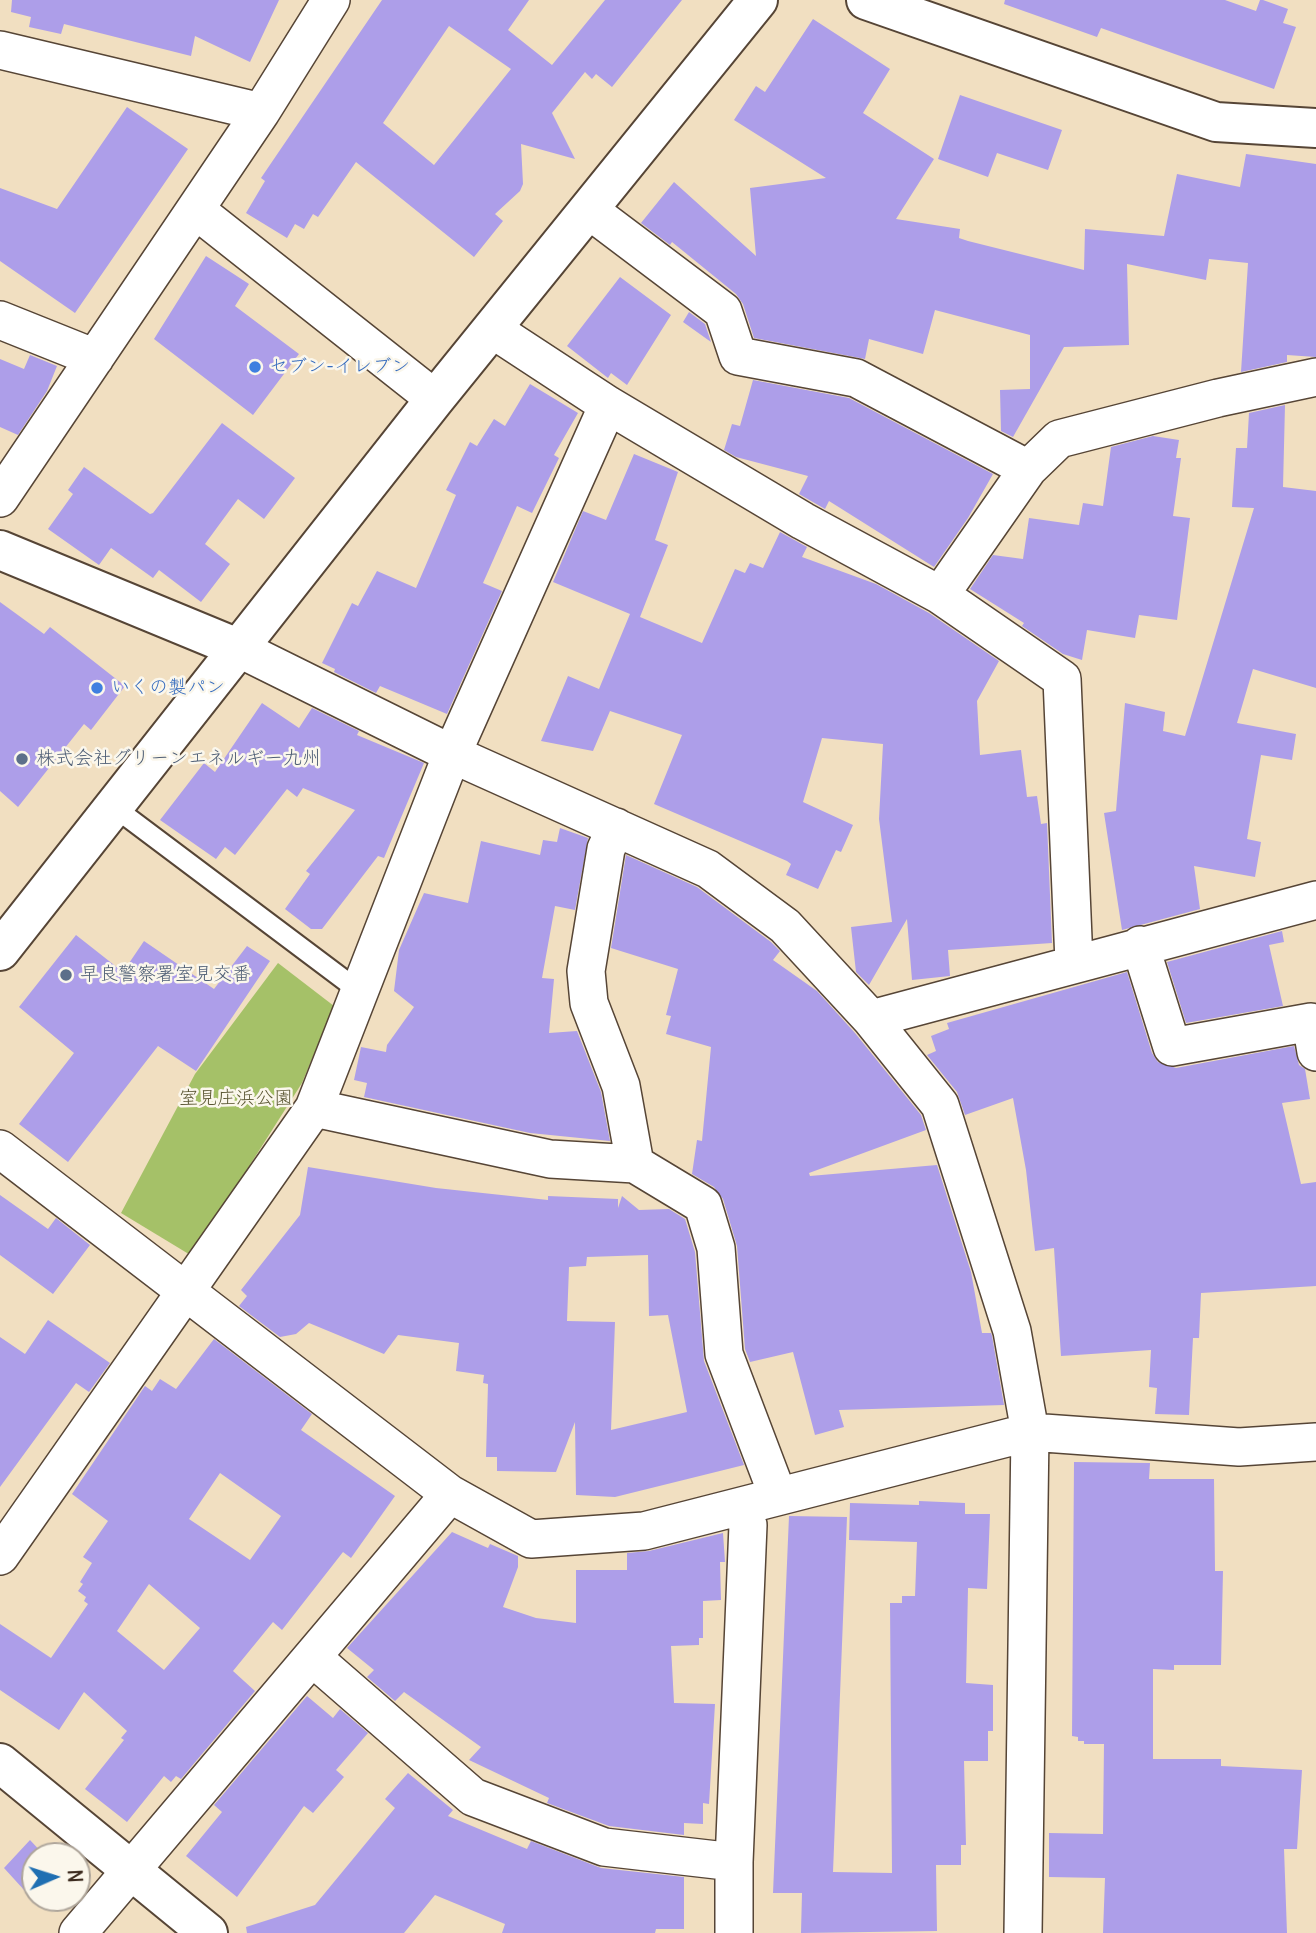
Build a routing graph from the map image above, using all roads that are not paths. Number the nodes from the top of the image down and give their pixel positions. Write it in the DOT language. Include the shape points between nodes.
graph roads {
  1 [pos="331,0"];
  2 [pos="758,0"];
  3 [pos="866,0"];
  4 [pos="0,50"];
  5 [pos="261,112"];
  6 [pos="1316,128"];
  7 [pos="589,210"];
  8 [pos="197,211"];
  9 [pos="0,320"];
  10 [pos="492,329"];
  11 [pos="95,358"];
  12 [pos="1316,377"];
  13 [pos="435,399"];
  14 [pos="608,405"];
  15 [pos="1028,469"];
  16 [pos="0,498"];
  17 [pos="0,550"];
  18 [pos="940,595"];
  19 [pos="240,649"];
  20 [pos="452,754"];
  21 [pos="114,807"];
  22 [pos="615,827"];
  23 [pos="1316,900"];
  24 [pos="1140,945"];
  25 [pos="0,951"];
  26 [pos="1074,962"];
  27 [pos="359,992"];
  28 [pos="871,1019"];
  29 [pos="1314,1032"];
  30 [pos="314,1108"];
  31 [pos="0,1149"];
  32 [pos="635,1164"];
  33 [pos="186,1291"];
  34 [pos="1030,1432"];
  35 [pos="1316,1442"];
  36 [pos="450,1493"];
  37 [pos="778,1496"];
  38 [pos="742,1508"];
  39 [pos="0,1556"];
  40 [pos="312,1657"];
  41 [pos="0,1763"];
  42 [pos="734,1862"];
  43 [pos="130,1869"];
  44 [pos="78,1933"];
  45 [pos="208,1933"];
  46 [pos="734,1933"];
  47 [pos="1023,1933"];
  1 -- 5 [label="street"];
  2 -- 7 [label="street"];
  3 -- 6 [label="street" via="1216,122"];
  4 -- 5 [label="street"];
  5 -- 8 [label="street"];
  7 -- 10 [label="street"];
  7 -- 15 [label="street" via="723,312 738,356 856,378"];
  8 -- 11 [label="street"];
  8 -- 13 [label="street"];
  9 -- 11 [label="street"];
  10 -- 13 [label="street"];
  10 -- 14 [label="street"];
  11 -- 16 [label="street"];
  12 -- 15 [label="street" via="1059,439"];
  13 -- 19 [label="street"];
  14 -- 18 [label="street" via="803,521"];
  14 -- 20 [label="street"];
  15 -- 18 [label="street"];
  17 -- 19 [label="street"];
  18 -- 26 [label="street" via="1062,679"];
  19 -- 20 [label="street"];
  19 -- 21 [label="street"];
  20 -- 22 [label="street"];
  20 -- 27 [label="street"];
  21 -- 25 [label="street"];
  21 -- 27 [label="lane"];
  22 -- 28 [label="street" via="708,869 785,926"];
  22 -- 32 [label="street" via="606,849 586,971 589,1003 621,1086"];
  23 -- 24 [label="street"];
  24 -- 26 [label="street"];
  24 -- 29 [label="street" via="1172,1048"];
  26 -- 28 [label="street"];
  27 -- 30 [label="street"];
  28 -- 34 [label="street" via="940,1105 1013,1331"];
  30 -- 32 [label="street" via="550,1159"];
  30 -- 33 [label="street"];
  31 -- 33 [label="street"];
  32 -- 37 [label="street" via="703,1205 716,1248 724,1354"];
  33 -- 36 [label="street"];
  33 -- 39 [label="street"];
  34 -- 35 [label="street" via="1239,1447"];
  34 -- 37 [label="street"];
  34 -- 47 [label="street"];
  36 -- 38 [label="street" via="531,1539 644,1531"];
  36 -- 40 [label="street"];
  37 -- 38 [label="street"];
  38 -- 42 [label="street" via="748,1525"];
  40 -- 42 [label="street" via="473,1797 604,1847"];
  40 -- 43 [label="street"];
  41 -- 43 [label="street"];
  42 -- 46 [label="street"];
  43 -- 44 [label="street"];
  43 -- 45 [label="street"];
}
